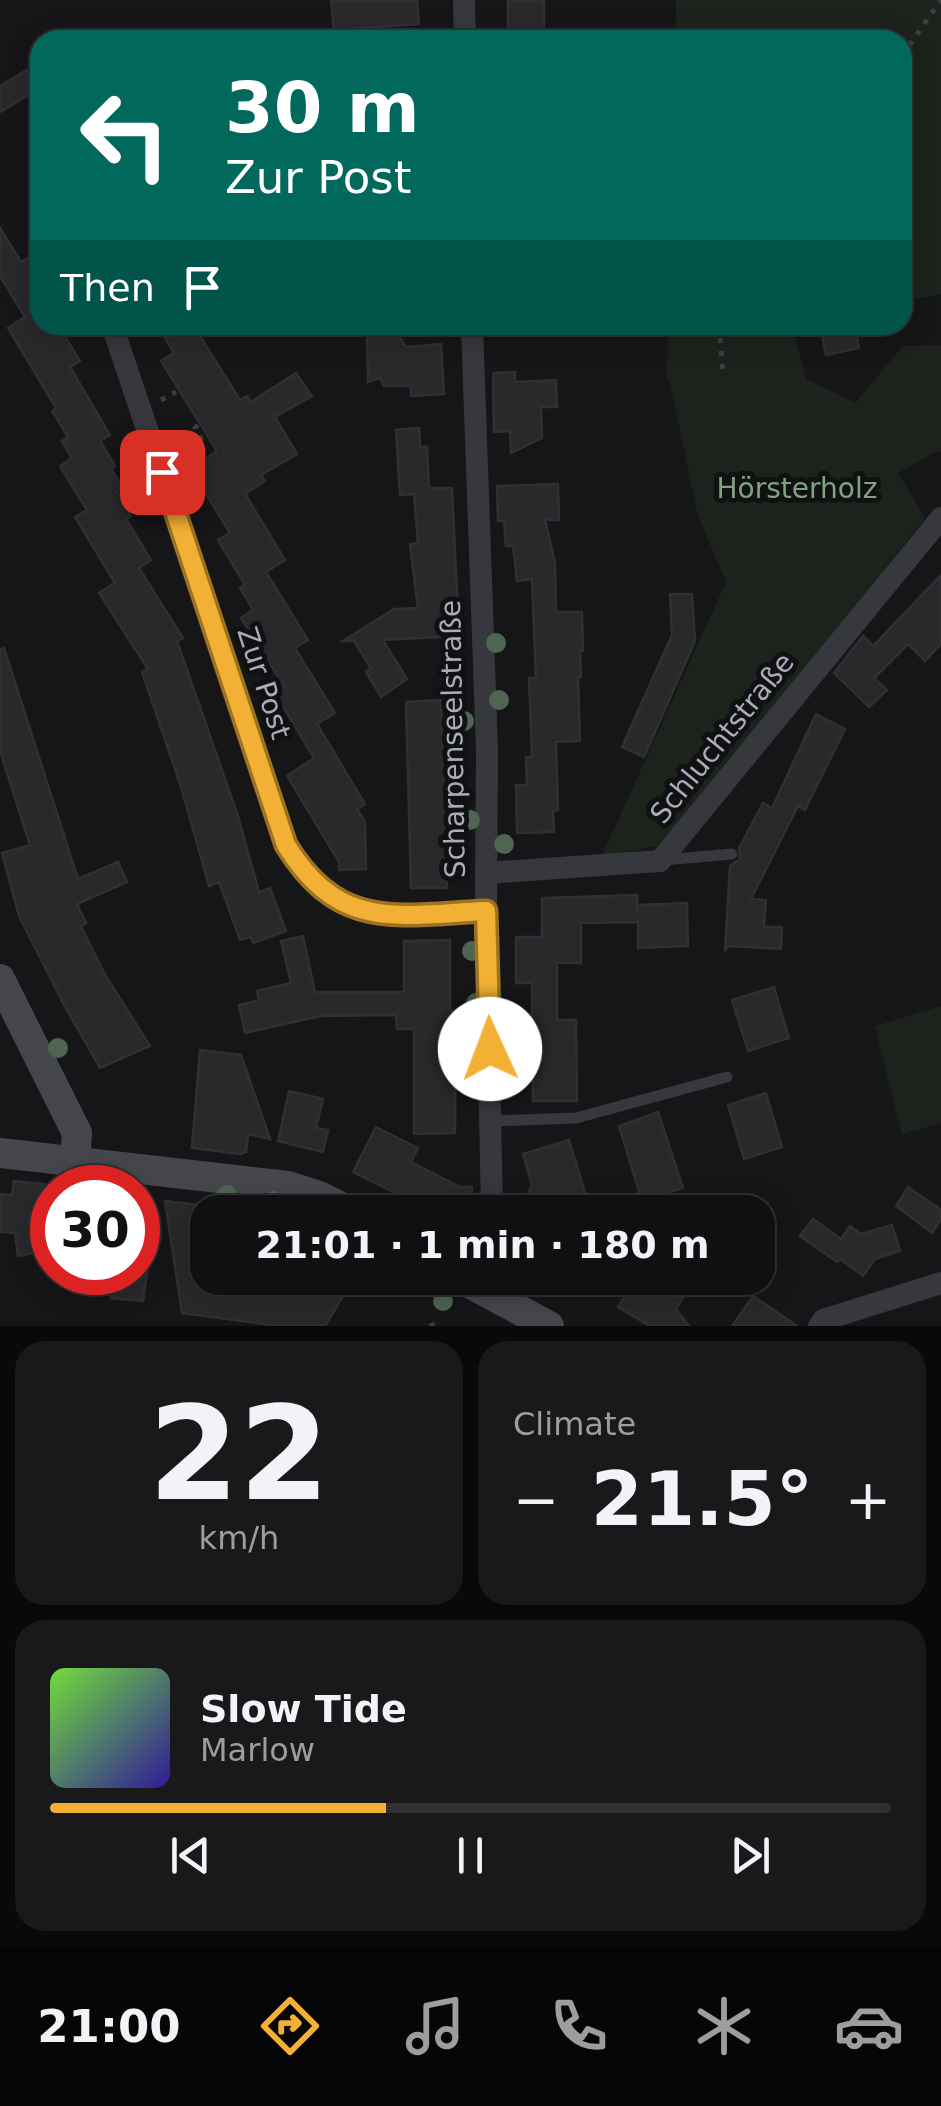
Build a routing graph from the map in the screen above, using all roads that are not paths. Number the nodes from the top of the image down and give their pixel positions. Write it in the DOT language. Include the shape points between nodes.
graph roads {
  1 [pos="464,0"];
  2 [pos="465,30"];
  3 [pos="115,335"];
  4 [pos="472,335"];
  5 [pos="941,518"];
  6 [pos="732,854"];
  7 [pos="660,861"];
  8 [pos="486,873"];
  9 [pos="486,911"];
  10 [pos="0,978"];
  11 [pos="727,1077"];
  12 [pos="492,1121"];
  13 [pos="0,1153"];
  14 [pos="74,1160"];
  15 [pos="316,1195"];
  16 [pos="492,1195"];
  17 [pos="941,1283"];
  18 [pos="494,1295"];
  19 [pos="530,1321"];
  20 [pos="819,1326"];
  1 -- 2 [label="street"];
  3 -- 9 [label="street, Zur Post" via="286,845 300,868 321,890 364,912"];
  4 -- 8 [label="street, Scharpenseelstraße"];
  5 -- 7 [label="street, Schluchtstraße"];
  6 -- 7 [label="lane"];
  7 -- 8 [label="street, Schluchtstraße"];
  8 -- 9 [label="street, Scharpenseelstraße"];
  9 -- 12 [label="street, Scharpenseelstraße"];
  10 -- 14 [label="street" via="77,1133"];
  11 -- 12 [label="lane" via="576,1118"];
  12 -- 16 [label="street, Scharpenseelstraße"];
  13 -- 14 [label="street"];
  14 -- 15 [label="street"];
  17 -- 20 [label="street"];
  18 -- 19 [label="street"];
}
